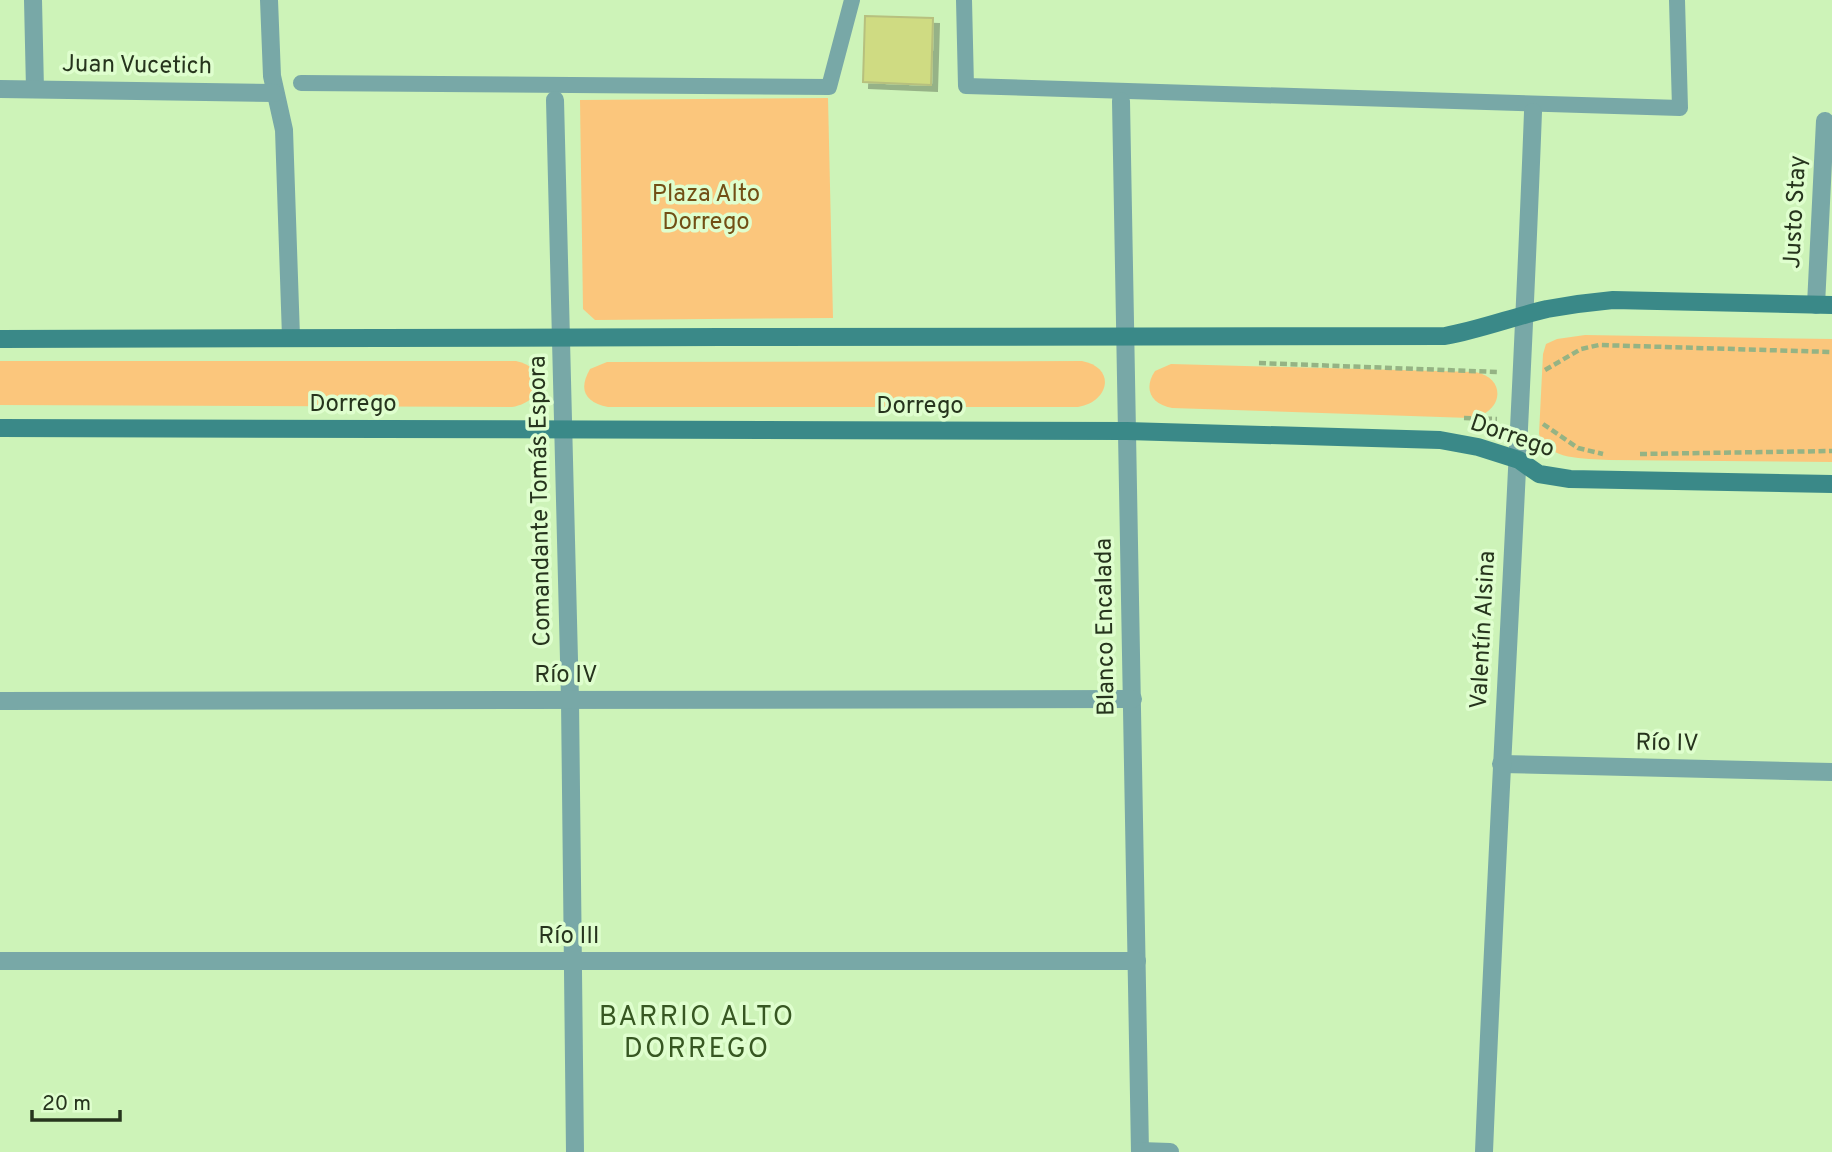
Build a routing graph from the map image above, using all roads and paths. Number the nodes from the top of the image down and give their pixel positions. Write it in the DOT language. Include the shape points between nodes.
graph roads {
  1 [pos="33,0"];
  2 [pos="269,0"];
  3 [pos="852,0"];
  4 [pos="964,0"];
  5 [pos="1677,0"];
  6 [pos="301,83"];
  7 [pos="0,89"];
  8 [pos="35,89"];
  9 [pos="274,93"];
  10 [pos="555,100"];
  11 [pos="1121,101"];
  12 [pos="1533,112"];
  13 [pos="1825,121"];
  14 [pos="1824,305"];
  15 [pos="1525,316"];
  16 [pos="561,336"];
  17 [pos="291,337"];
  18 [pos="1124,338"];
  19 [pos="0,339"];
  20 [pos="0,428"];
  21 [pos="563,431"];
  22 [pos="1127,431"];
  23 [pos="1519,460"];
  24 [pos="1832,484"];
  25 [pos="1133,699"];
  26 [pos="570,700"];
  27 [pos="0,701"];
  28 [pos="1501,764"];
  29 [pos="1832,772"];
  30 [pos="0,961"];
  31 [pos="573,961"];
  32 [pos="1137,961"];
  33 [pos="575,1152"];
  34 [pos="1140,1152"];
  35 [pos="1170,1152"];
  36 [pos="1484,1152"];
  1 -- 8 [label="street"];
  2 -- 9 [label="street"];
  3 -- 6 [label="lane" via="829,87"];
  4 -- 5 [label="lane" via="966,86 1680,108"];
  7 -- 8 [label="street, Juan Vucetich"];
  8 -- 9 [label="street, Juan Vucetich"];
  9 -- 17 [label="street" via="284,130"];
  10 -- 16 [label="street, Comandante Tomás Espora"];
  11 -- 18 [label="street, Blanco Encalada"];
  12 -- 15 [label="street, Valentín Alsina"];
  13 -- 14 [label="street, Justo Stay"];
  14 -- 15 [label="main road" via="1613,300"];
  15 -- 18 [label="main road" via="1444,336"];
  15 -- 23 [label="street, Valentín Alsina"];
  16 -- 17 [label="main road"];
  16 -- 18 [label="main road"];
  16 -- 21 [label="street, Comandante Tomás Espora"];
  17 -- 19 [label="main road"];
  18 -- 22 [label="street, Blanco Encalada"];
  20 -- 21 [label="main road, Dorrego"];
  21 -- 22 [label="main road, Dorrego"];
  21 -- 26 [label="street, Comandante Tomás Espora"];
  22 -- 23 [label="main road, Dorrego" via="1440,440"];
  22 -- 25 [label="street, Blanco Encalada"];
  23 -- 24 [label="main road, Dorrego" via="1539,474 1570,480"];
  23 -- 28 [label="street, Valentín Alsina"];
  25 -- 26 [label="street, Río IV"];
  25 -- 32 [label="street, Blanco Encalada"];
  26 -- 27 [label="street, Río IV"];
  26 -- 31 [label="street, Comandante Tomás Espora"];
  28 -- 29 [label="street, Río IV"];
  28 -- 36 [label="street, Valentín Alsina"];
  30 -- 31 [label="street, Río III"];
  31 -- 32 [label="street, Río III"];
  31 -- 33 [label="street, Comandante Tomás Espora"];
  32 -- 34 [label="street, Blanco Encalada"];
  34 -- 35 [label="street"];
}
